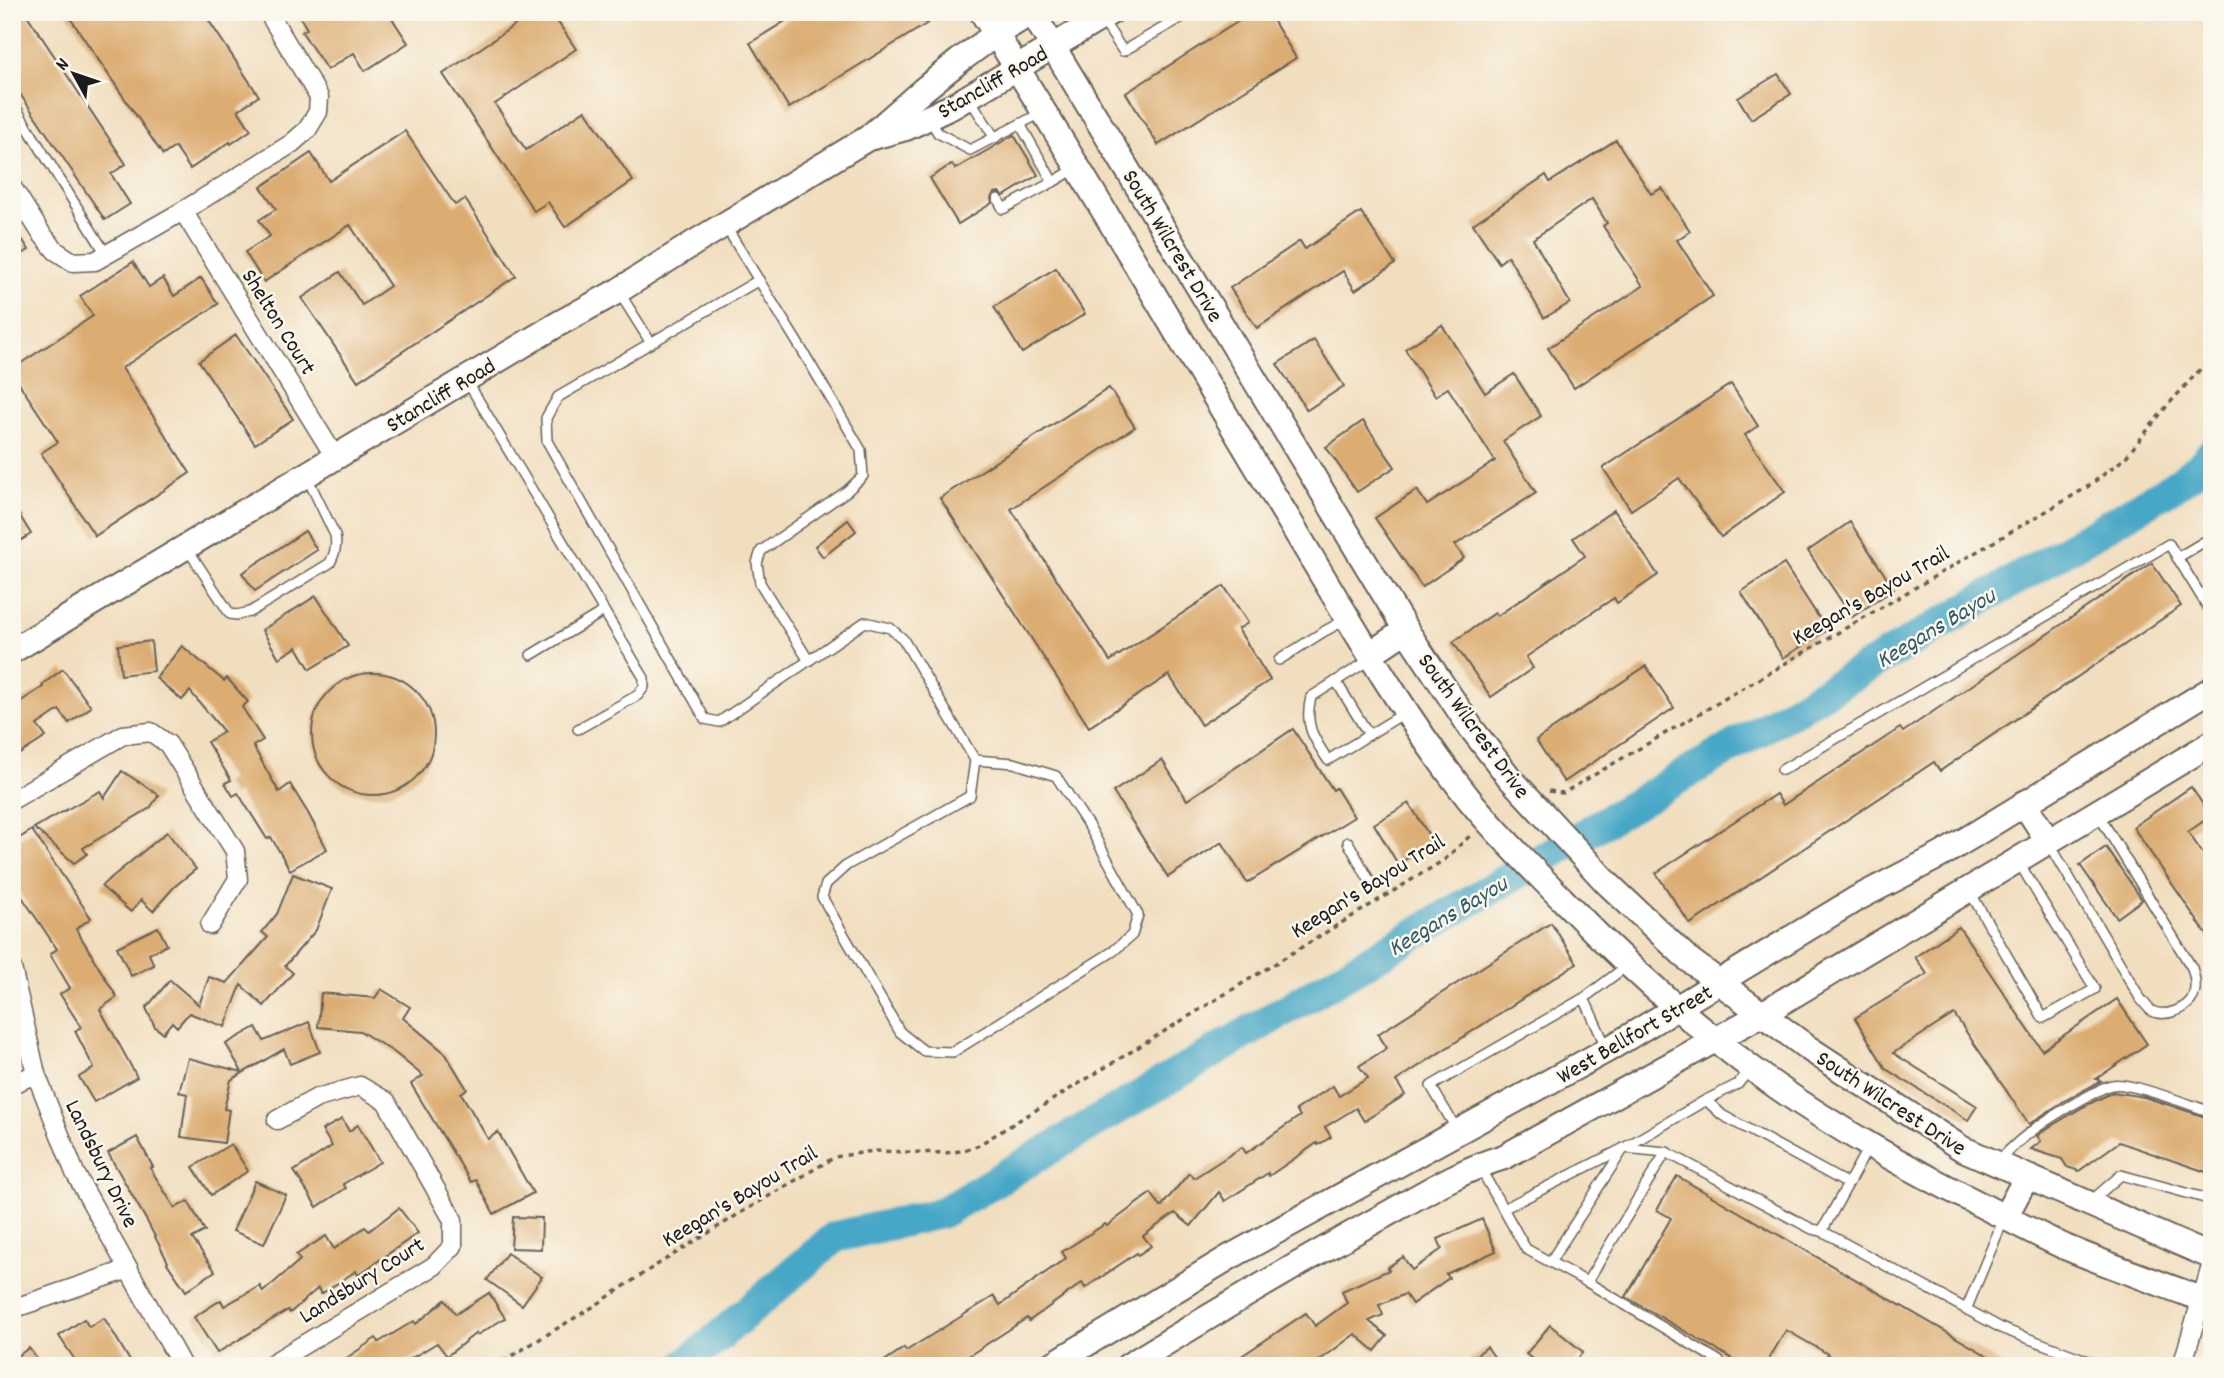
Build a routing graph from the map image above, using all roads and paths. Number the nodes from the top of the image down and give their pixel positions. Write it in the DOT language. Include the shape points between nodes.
graph roads {
  1 [pos="268,12"];
  2 [pos="982,12"];
  3 [pos="1032,12"];
  4 [pos="1191,12"];
  5 [pos="1106,15"];
  6 [pos="996,34"];
  7 [pos="1054,47"];
  8 [pos="1017,69"];
  9 [pos="968,97"];
  10 [pos="12,101"];
  11 [pos="1043,112"];
  12 [pos="929,117"];
  13 [pos="1020,124"];
  14 [pos="26,125"];
  15 [pos="12,133"];
  16 [pos="869,138"];
  17 [pos="995,138"];
  18 [pos="1076,168"];
  19 [pos="1053,182"];
  20 [pos="12,187"];
  21 [pos="998,199"];
  22 [pos="183,211"];
  23 [pos="725,225"];
  24 [pos="106,254"];
  25 [pos="1189,272"];
  26 [pos="759,280"];
  27 [pos="618,291"];
  28 [pos="1154,293"];
  29 [pos="652,343"];
  30 [pos="2212,356"];
  31 [pos="466,379"];
  32 [pos="335,457"];
  33 [pos="306,475"];
  34 [pos="2212,537"];
  35 [pos="186,547"];
  36 [pos="2177,558"];
  37 [pos="604,611"];
  38 [pos="2212,614"];
  39 [pos="1348,618"];
  40 [pos="1406,630"];
  41 [pos="12,651"];
  42 [pos="531,654"];
  43 [pos="1371,656"];
  44 [pos="809,660"];
  45 [pos="1279,660"];
  46 [pos="1336,681"];
  47 [pos="2212,689"];
  48 [pos="1407,712"];
  49 [pos="578,729"];
  50 [pos="1369,735"];
  51 [pos="2207,749"];
  52 [pos="975,760"];
  53 [pos="1782,770"];
  54 [pos="12,800"];
  55 [pos="2024,803"];
  56 [pos="1535,806"];
  57 [pos="2096,811"];
  58 [pos="1487,820"];
  59 [pos="2048,841"];
  60 [pos="1348,842"];
  61 [pos="2018,860"];
  62 [pos="1373,887"];
  63 [pos="1968,890"];
  64 [pos="210,925"];
  65 [pos="1629,965"];
  66 [pos="12,968"];
  67 [pos="1720,982"];
  68 [pos="1584,998"];
  69 [pos="1678,1009"];
  70 [pos="1762,1014"];
  71 [pos="1715,1040"];
  72 [pos="1607,1051"];
  73 [pos="1751,1068"];
  74 [pos="36,1074"];
  75 [pos="12,1084"];
  76 [pos="1706,1100"];
  77 [pos="2212,1112"];
  78 [pos="277,1120"];
  79 [pos="1458,1132"];
  80 [pos="1870,1144"];
  81 [pos="1624,1147"];
  82 [pos="1667,1152"];
  83 [pos="1479,1164"];
  84 [pos="1996,1164"];
  85 [pos="2026,1178"];
  86 [pos="1848,1184"];
  87 [pos="2212,1200"];
  88 [pos="2087,1204"];
  89 [pos="1503,1209"];
  90 [pos="2005,1217"];
  91 [pos="1822,1231"];
  92 [pos="2212,1257"];
  93 [pos="1550,1262"];
  94 [pos="2212,1263"];
  95 [pos="129,1269"];
  96 [pos="1587,1282"];
  97 [pos="2207,1300"];
  98 [pos="12,1309"];
  99 [pos="1966,1310"];
  100 [pos="1100,1335"];
  101 [pos="1719,1361"];
  102 [pos="182,1366"];
  103 [pos="268,1366"];
  104 [pos="495,1366"];
  105 [pos="1050,1366"];
  106 [pos="1122,1366"];
  107 [pos="1128,1366"];
  108 [pos="2102,1366"];
  109 [pos="2182,1366"];
  1 -- 22 [label="street" via="318,97 318,112 291,145"];
  2 -- 6 [label="main road, South Wilcrest Drive"];
  3 -- 6 [label="main road, Stancliff Road"];
  3 -- 7 [label="main road, South Wilcrest Drive"];
  4 -- 5 [label="lane" via="1123,51"];
  5 -- 7 [label="main road, Stancliff Road"];
  6 -- 8 [label="main road, South Wilcrest Drive"];
  6 -- 16 [label="main road, Stancliff Road"];
  7 -- 8 [label="main road, Stancliff Road"];
  7 -- 25 [label="main road, South Wilcrest Drive"];
  8 -- 9 [label="main road, Stancliff Road"];
  8 -- 11 [label="main road, South Wilcrest Drive"];
  9 -- 12 [label="main road, Stancliff Road"];
  9 -- 17 [label="lane"];
  10 -- 14 [label="lane"];
  11 -- 13 [label="lane"];
  11 -- 18 [label="main road, South Wilcrest Drive"];
  12 -- 16 [label="main road, Stancliff Road"];
  12 -- 17 [label="lane" via="938,133 972,153"];
  13 -- 17 [label="lane"];
  13 -- 19 [label="lane" via="1031,154"];
  14 -- 15 [label="lane"];
  14 -- 24 [label="lane"];
  16 -- 23 [label="main road, Stancliff Road"];
  18 -- 19 [label="lane"];
  18 -- 28 [label="main road, South Wilcrest Drive"];
  19 -- 21 [label="lane" via="1003,209"];
  20 -- 24 [label="street" via="56,251 73,262 95,261"];
  22 -- 24 [label="street"];
  22 -- 32 [label="street, Shelton Court"];
  23 -- 26 [label="lane"];
  23 -- 27 [label="main road, Stancliff Road"];
  25 -- 28 [label="main road"];
  25 -- 40 [label="main road, South Wilcrest Drive"];
  26 -- 29 [label="lane"];
  26 -- 44 [label="lane" via="861,450 863,476 761,551 757,563 760,583"];
  27 -- 29 [label="lane"];
  27 -- 31 [label="main road, Stancliff Road"];
  28 -- 39 [label="main road, South Wilcrest Drive"];
  29 -- 44 [label="lane" via="558,397 547,418 547,441 705,719 719,722"];
  30 -- 56 [label="path, Keegan's Bayou Trail" via="2125,458 2087,488 1563,793 1538,790"];
  31 -- 32 [label="main road, Stancliff Road"];
  31 -- 37 [label="lane"];
  32 -- 33 [label="main road, Stancliff Road"];
  33 -- 35 [label="main road, Stancliff Road"];
  33 -- 35 [label="lane" via="335,535 334,554 330,563 250,612 230,614"];
  34 -- 36 [label="lane"];
  35 -- 41 [label="main road, Stancliff Road"];
  36 -- 38 [label="lane"];
  36 -- 53 [label="lane" via="2169,544"];
  37 -- 42 [label="lane"];
  37 -- 49 [label="lane" via="644,678 644,687 638,695"];
  39 -- 43 [label="main road, South Wilcrest Drive"];
  39 -- 45 [label="lane"];
  40 -- 43 [label="main road"];
  40 -- 56 [label="main road, South Wilcrest Drive" via="1471,728"];
  43 -- 46 [label="lane"];
  43 -- 48 [label="main road, South Wilcrest Drive"];
  44 -- 52 [label="lane" via="865,622 890,628 903,639"];
  46 -- 50 [label="lane"];
  46 -- 50 [label="lane" via="1311,697 1307,713 1313,738 1328,760"];
  47 -- 55 [label="main road, West Bellfort Street"];
  48 -- 50 [label="lane"];
  48 -- 58 [label="main road, South Wilcrest Drive"];
  51 -- 57 [label="main road, West Bellfort Street"];
  52 -- 52 [label="lane" via="970,796 847,865 826,884 822,897 900,1032 924,1051 953,1052 1112,952 1132,935 1138,915 1056,776 1014,763"];
  54 -- 64 [label="street" via="123,735 151,732 168,744 235,851 238,879"];
  55 -- 59 [label="main road"];
  55 -- 67 [label="main road, West Bellfort Street"];
  56 -- 67 [label="main road, South Wilcrest Drive" via="1600,876 1688,959"];
  57 -- 59 [label="main road, West Bellfort Street"];
  57 -- 59 [label="lane" via="2192,968 2193,998 2184,1007 2168,1013 2152,1011 2140,998"];
  58 -- 65 [label="main road, South Wilcrest Drive"];
  58 -- 104 [label="path, Keegan's Bayou Trail" via="1444,860 977,1146 953,1152 873,1151 835,1157"];
  59 -- 61 [label="main road, West Bellfort Street"];
  60 -- 62 [label="lane"];
  61 -- 63 [label="main road, West Bellfort Street"];
  61 -- 63 [label="lane" via="2095,989 2043,1017"];
  63 -- 70 [label="main road, West Bellfort Street"];
  65 -- 68 [label="lane"];
  65 -- 69 [label="main road, South Wilcrest Drive"];
  66 -- 74 [label="street, Landsbury Drive"];
  67 -- 69 [label="main road, West Bellfort Street"];
  67 -- 70 [label="main road, South Wilcrest Drive"];
  68 -- 72 [label="lane"];
  68 -- 79 [label="lane" via="1431,1086"];
  69 -- 71 [label="main road, South Wilcrest Drive"];
  69 -- 72 [label="main road, West Bellfort Street"];
  70 -- 71 [label="main road, West Bellfort Street"];
  70 -- 84 [label="main road, South Wilcrest Drive" via="1961,1149"];
  71 -- 73 [label="main road, South Wilcrest Drive"];
  71 -- 83 [label="main road, West Bellfort Street" via="1504,1157"];
  72 -- 79 [label="main road, West Bellfort Street"];
  73 -- 76 [label="lane" via="1738,1084"];
  73 -- 80 [label="main road, South Wilcrest Drive"];
  74 -- 75 [label="street"];
  74 -- 95 [label="street, Landsbury Drive" via="75,1173"];
  76 -- 81 [label="lane"];
  76 -- 86 [label="lane" via="1722,1115"];
  77 -- 84 [label="lane" via="2112,1084 2037,1127"];
  78 -- 103 [label="street, Landsbury Court" via="317,1098 360,1086 386,1101 453,1220 453,1246 434,1266"];
  79 -- 83 [label="main road"];
  79 -- 100 [label="main road, West Bellfort Street" via="1239,1252"];
  80 -- 86 [label="lane"];
  80 -- 90 [label="main road, South Wilcrest Drive"];
  81 -- 82 [label="lane"];
  81 -- 89 [label="lane"];
  81 -- 93 [label="lane"];
  82 -- 91 [label="lane"];
  82 -- 96 [label="lane"];
  83 -- 89 [label="lane"];
  83 -- 107 [label="main road, West Bellfort Street" via="1253,1289"];
  84 -- 85 [label="main road, South Wilcrest Drive"];
  85 -- 88 [label="main road, South Wilcrest Drive"];
  85 -- 90 [label="main road"];
  86 -- 91 [label="lane"];
  87 -- 88 [label="lane" via="2121,1175"];
  88 -- 92 [label="main road, South Wilcrest Drive"];
  89 -- 93 [label="lane" via="1526,1249"];
  90 -- 97 [label="main road, South Wilcrest Drive" via="2064,1246"];
  90 -- 99 [label="lane"];
  91 -- 99 [label="lane"];
  93 -- 96 [label="lane"];
  94 -- 97 [label="street"];
  95 -- 98 [label="street"];
  95 -- 102 [label="street, Landsbury Drive"];
  96 -- 101 [label="lane"];
  97 -- 109 [label="street"];
  99 -- 108 [label="lane"];
  100 -- 105 [label="main road, West Bellfort Street"];
  100 -- 106 [label="main road"];
}
